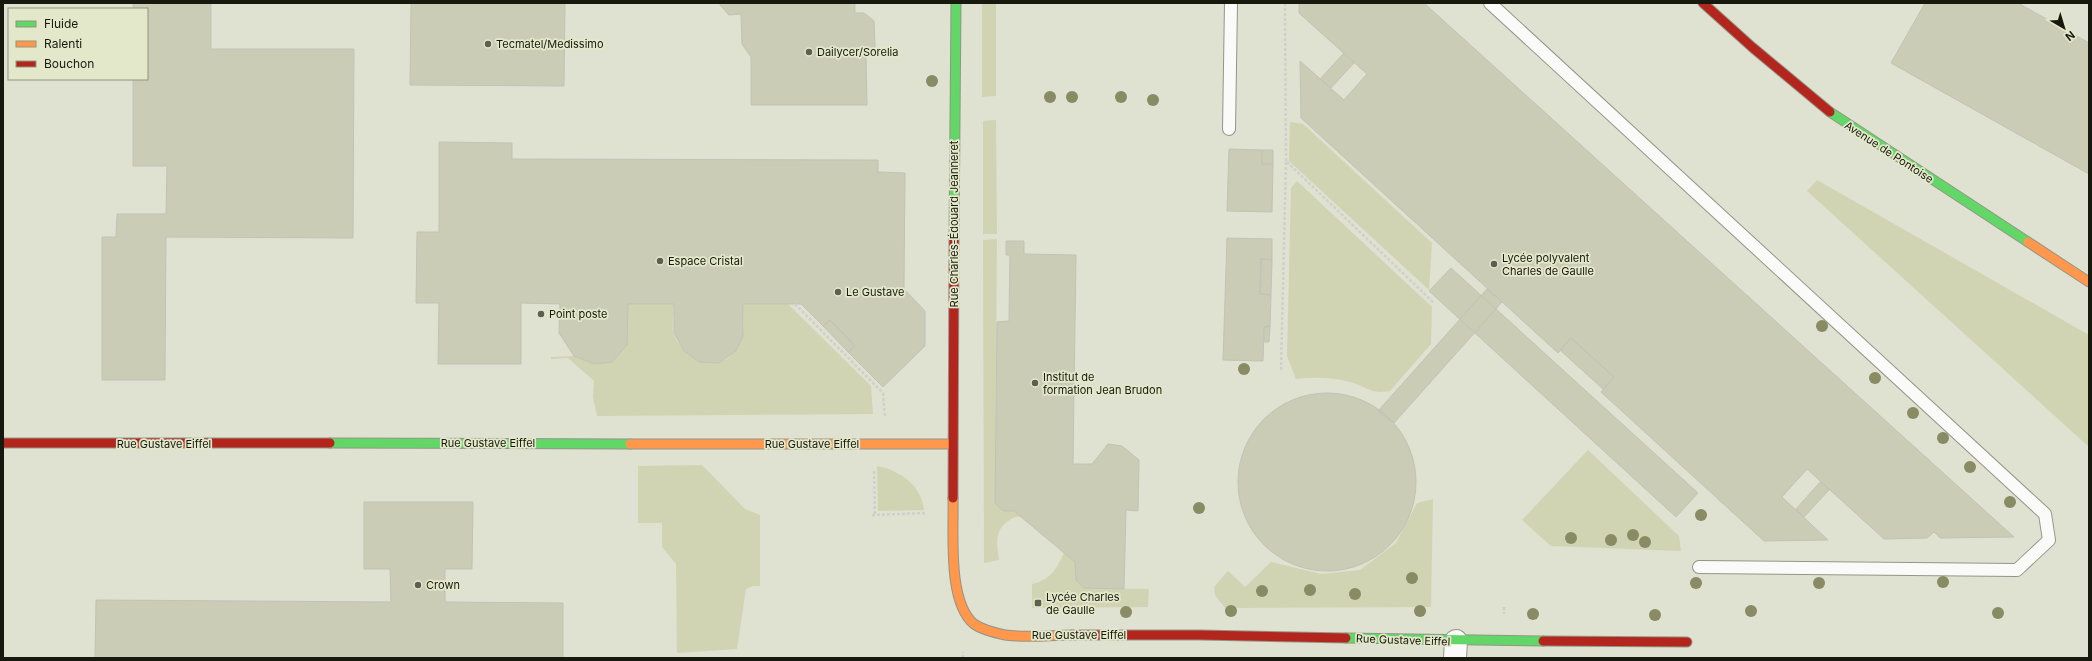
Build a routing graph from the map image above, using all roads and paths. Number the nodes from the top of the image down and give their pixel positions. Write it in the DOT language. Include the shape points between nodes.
graph roads {
  1 [pos="956,3"];
  2 [pos="1231,3"];
  3 [pos="1285,3"];
  4 [pos="1490,3"];
  5 [pos="1703,3"];
  6 [pos="1229,129"];
  7 [pos="1286,161"];
  8 [pos="2089,282"];
  9 [pos="1434,303"];
  10 [pos="795,304"];
  11 [pos="1281,370"];
  12 [pos="885,419"];
  13 [pos="3,443"];
  14 [pos="952,444"];
  15 [pos="874,470"];
  16 [pos="932,513"];
  17 [pos="1699,566"];
  18 [pos="1687,642"];
  19 [pos="1456,650"];
  20 [pos="963,652"];
  21 [pos="962,658"];
  1 -- 14 [label="street, Rue Charles-Édouard Jeanneret"];
  2 -- 6 [label="lane"];
  3 -- 7 [label="path"];
  4 -- 17 [label="lane" via="2045,514 2049,540 2016,570"];
  5 -- 8 [label="street, Avenue de Pontoise" via="1835,116"];
  7 -- 9 [label="path"];
  7 -- 11 [label="path"];
  10 -- 12 [label="path" via="883,393"];
  13 -- 14 [label="street, Rue Gustave Eiffel"];
  14 -- 19 [label="street, Rue Gustave Eiffel" via="958,597 974,624 989,631 1007,635 1215,635"];
  15 -- 16 [label="path" via="873,515"];
  18 -- 19 [label="street, Rue Gustave Eiffel"];
  20 -- 21 [label="path"];
}
